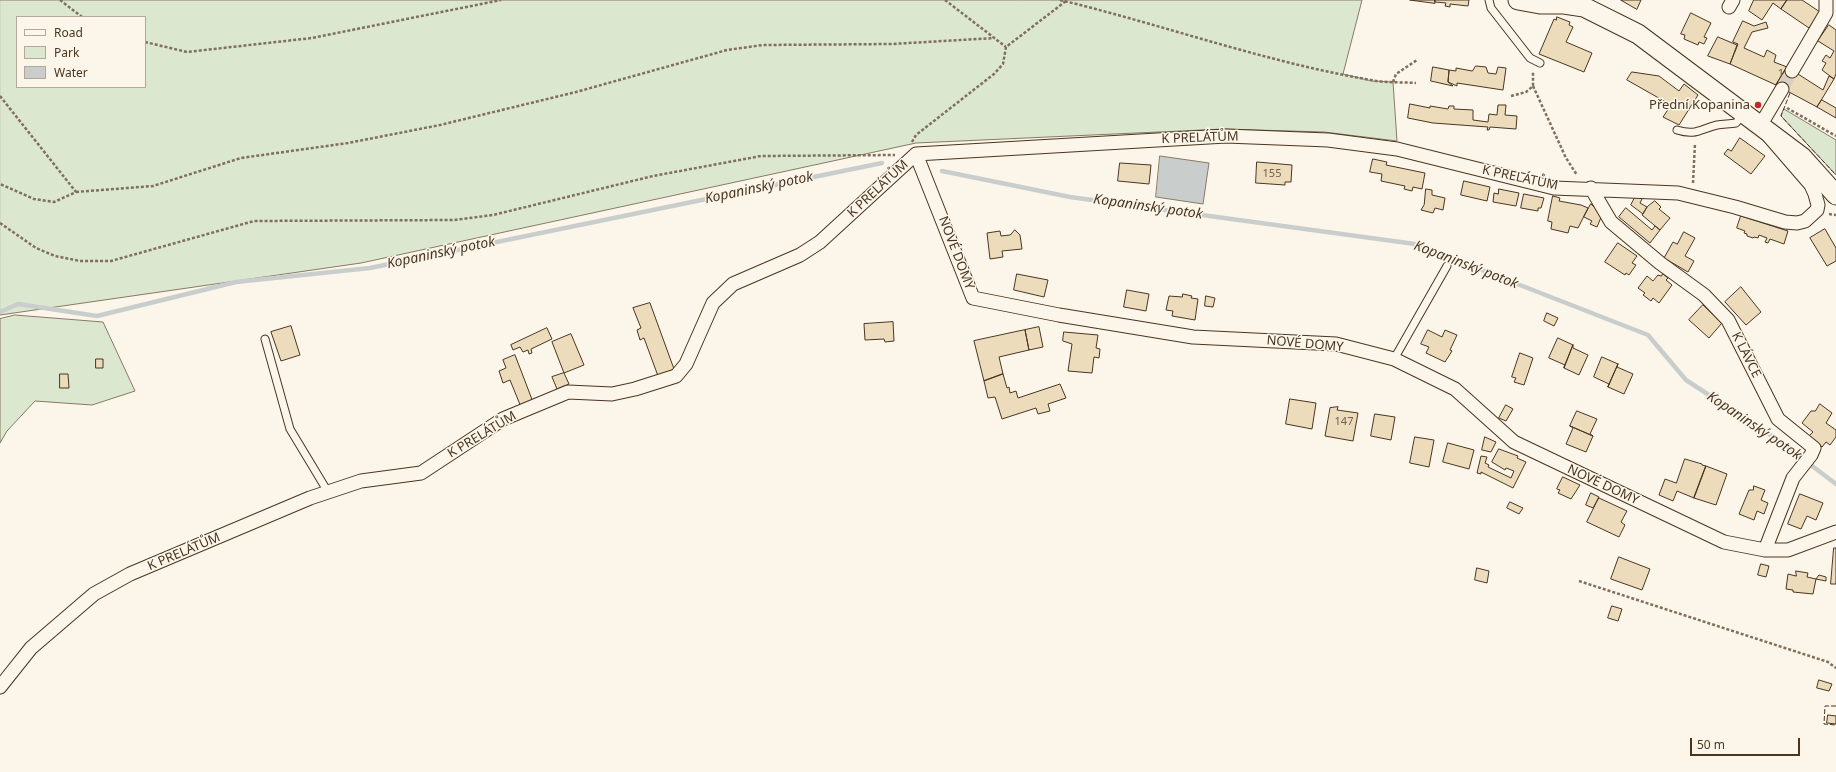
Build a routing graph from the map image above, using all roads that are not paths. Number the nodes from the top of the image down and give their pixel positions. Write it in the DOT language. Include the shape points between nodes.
graph roads {
  1 [pos="1489,0"];
  2 [pos="1518,0"];
  3 [pos="1826,0"];
  4 [pos="1540,63"];
  5 [pos="1792,71"];
  6 [pos="1782,89"];
  7 [pos="1744,114"];
  8 [pos="1760,126"];
  9 [pos="1677,130"];
  10 [pos="916,154"];
  11 [pos="1591,188"];
  12 [pos="1836,195"];
  13 [pos="1447,266"];
  14 [pos="265,340"];
  15 [pos="1394,359"];
  16 [pos="328,492"];
  17 [pos="1836,532"];
  18 [pos="1765,550"];
  19 [pos="0,687"];
  1 -- 4 [label="lane" via="1491,8 1530,58"];
  2 -- 7 [label="street" via="1584,7 1616,22 1651,42"];
  3 -- 5 [label="street" via="1826,13"];
  6 -- 8 [label="street"];
  7 -- 8 [label="street"];
  7 -- 9 [label="lane" via="1736,123 1717,125 1698,132"];
  8 -- 11 [label="street, K PRELÁTŮM" via="1810,185 1818,205 1815,214 1801,222 1785,222 1678,193"];
  8 -- 12 [label="street" via="1802,157"];
  10 -- 11 [label="street, K PRELÁTŮM" via="1226,136 1328,140 1397,149 1554,188"];
  10 -- 15 [label="street, NOVÉ DOMY" via="973,298 1193,337 1336,344"];
  10 -- 16 [label="street, K PRELÁTŮM" via="820,242 800,255 733,284 713,303 686,364 676,376 612,394 568,392 503,419 421,473 361,481"];
  11 -- 18 [label="street, K LÁVCE" via="1611,222 1704,296 1728,320 1778,419 1814,448 1792,478"];
  13 -- 15 [label="lane"];
  14 -- 16 [label="lane" via="290,429"];
  15 -- 18 [label="street, NOVÉ DOMY" via="1455,389 1514,442 1724,542"];
  16 -- 19 [label="street, K PRELÁTŮM" via="130,574 94,594 31,648"];
  17 -- 18 [label="street, NOVÉ DOMY" via="1788,550"];
}
